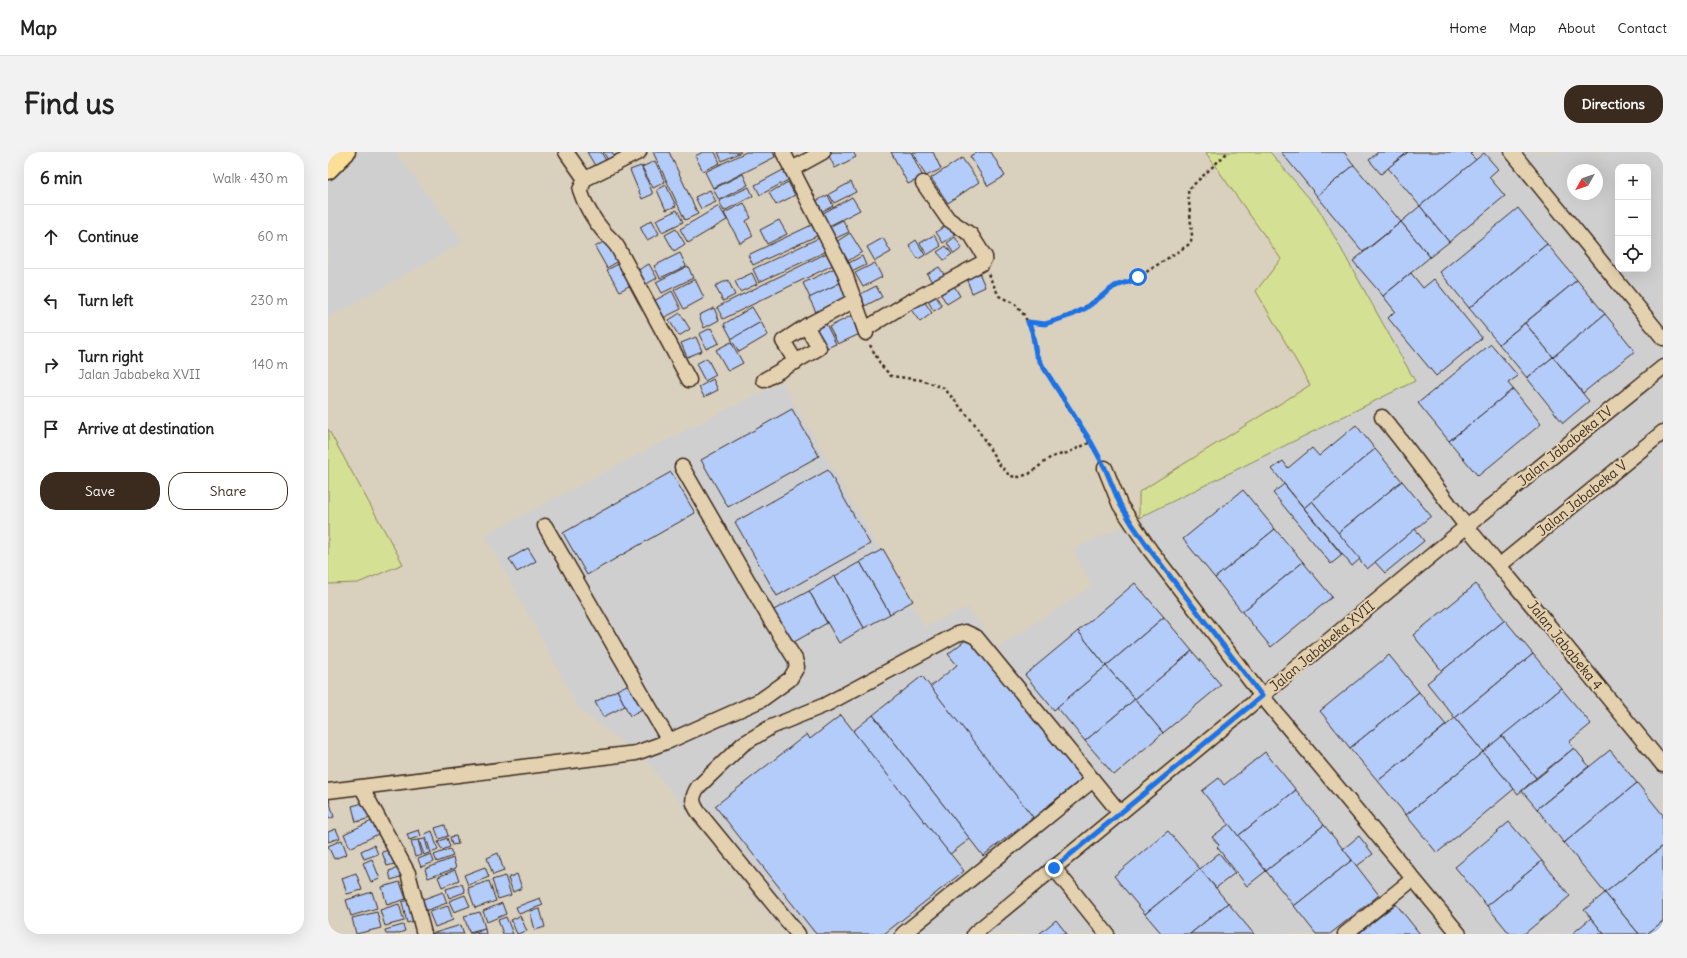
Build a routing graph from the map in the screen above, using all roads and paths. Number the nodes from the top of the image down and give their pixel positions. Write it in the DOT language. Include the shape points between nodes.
graph roads {
  1 [pos="346,152"];
  2 [pos="566,152"];
  3 [pos="639,152"];
  4 [pos="783,152"];
  5 [pos="822,152"];
  6 [pos="1228,152"];
  7 [pos="1512,152"];
  8 [pos="792,169"];
  9 [pos="328,170"];
  10 [pos="584,180"];
  11 [pos="923,183"];
  12 [pos="982,263"];
  13 [pos="855,300"];
  14 [pos="1028,322"];
  15 [pos="806,326"];
  16 [pos="865,331"];
  17 [pos="1663,338"];
  18 [pos="796,362"];
  19 [pos="1663,367"];
  20 [pos="689,380"];
  21 [pos="764,380"];
  22 [pos="1382,417"];
  23 [pos="1661,437"];
  24 [pos="1091,442"];
  25 [pos="682,467"];
  26 [pos="1105,468"];
  27 [pos="545,526"];
  28 [pos="1467,526"];
  29 [pos="1500,565"];
  30 [pos="1262,696"];
  31 [pos="669,741"];
  32 [pos="1663,765"];
  33 [pos="1093,780"];
  34 [pos="362,788"];
  35 [pos="328,791"];
  36 [pos="1120,813"];
  37 [pos="1054,868"];
  38 [pos="1413,879"];
  39 [pos="424,934"];
  40 [pos="798,934"];
  41 [pos="904,934"];
  42 [pos="974,934"];
  43 [pos="1107,934"];
  44 [pos="1345,934"];
  45 [pos="1459,934"];
  1 -- 9 [label="main road"];
  2 -- 10 [label="street"];
  3 -- 10 [label="street"];
  4 -- 8 [label="street"];
  5 -- 8 [label="street"];
  6 -- 14 [label="path" via="1188,190 1192,236 1188,245 1134,280 1115,286 1086,308 1072,315 1045,324"];
  7 -- 17 [label="street"];
  8 -- 13 [label="street" via="844,271"];
  10 -- 20 [label="street" via="580,190 588,210 603,231 613,239"];
  11 -- 12 [label="street" via="948,219 971,235 985,257"];
  12 -- 14 [label="path" via="999,296 1015,304"];
  12 -- 16 [label="street" via="906,304"];
  13 -- 15 [label="street"];
  13 -- 16 [label="street"];
  14 -- 24 [label="path" via="1036,354"];
  15 -- 18 [label="street" via="783,341"];
  15 -- 18 [label="street" via="819,348"];
  16 -- 24 [label="path" via="877,360 886,373 944,388 974,423 999,464 1010,476 1029,474 1051,457"];
  18 -- 21 [label="street"];
  19 -- 28 [label="street, Jalan Jababeka IV"];
  22 -- 28 [label="street, Jalan Jababeka 4"];
  23 -- 29 [label="street, Jalan Jababeka V"];
  24 -- 26 [label="path"];
  25 -- 31 [label="street" via="795,659 797,667 790,679 761,700"];
  26 -- 30 [label="street" via="1120,504 1150,550"];
  27 -- 31 [label="street"];
  28 -- 29 [label="street, Jalan Jababeka 4"];
  28 -- 30 [label="street, Jalan Jababeka XVII"];
  29 -- 32 [label="street, Jalan Jababeka 4"];
  30 -- 36 [label="street, Jalan Jababeka XVII"];
  30 -- 38 [label="street"];
  31 -- 34 [label="street" via="636,753"];
  33 -- 36 [label="street"];
  33 -- 40 [label="street" via="983,645 976,637 966,632 957,634 825,704 771,727 743,744 698,788 692,799 699,813"];
  33 -- 41 [label="street"];
  34 -- 35 [label="street"];
  34 -- 39 [label="street" via="408,873"];
  36 -- 37 [label="street, Jalan Jababeka XVII"];
  37 -- 42 [label="street, Jalan Jababeka XVII"];
  37 -- 43 [label="street"];
  38 -- 44 [label="street"];
  38 -- 45 [label="street"];
}
